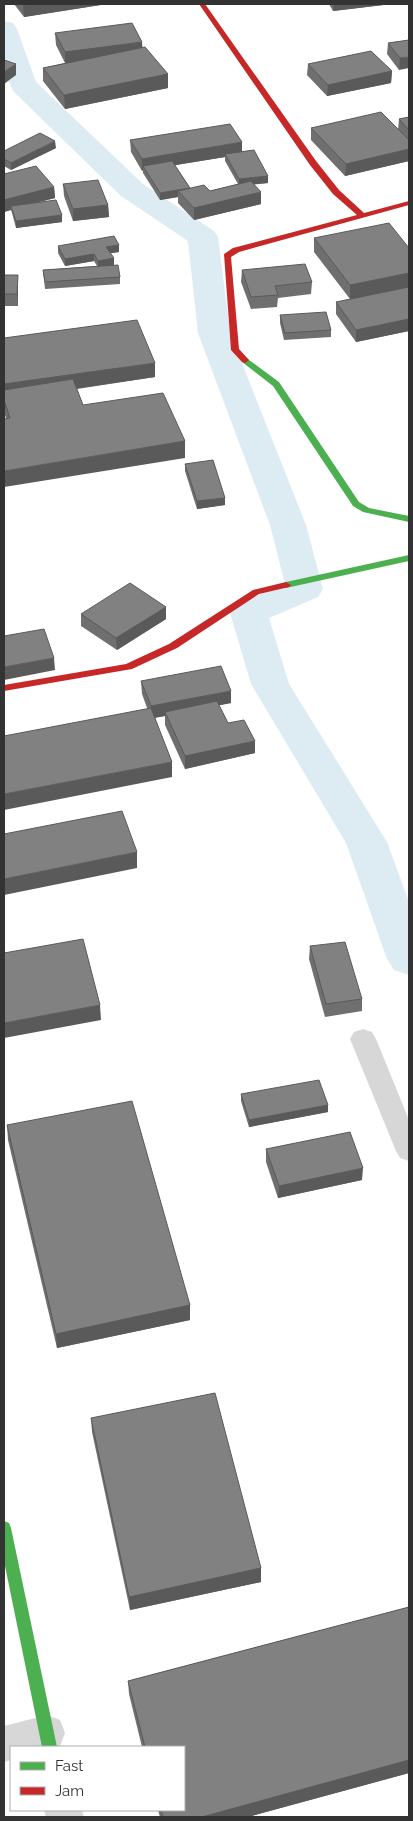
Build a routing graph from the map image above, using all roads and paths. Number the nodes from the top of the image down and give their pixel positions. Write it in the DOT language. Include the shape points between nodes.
graph roads {
  1 [pos="202,4"];
  2 [pos="409,203"];
  3 [pos="362,215"];
  4 [pos="409,519"];
  5 [pos="409,558"];
  6 [pos="4,688"];
  7 [pos="363,1039"];
  8 [pos="409,1151"];
  9 [pos="4,1528"];
  10 [pos="49,1740"];
  11 [pos="4,1744"];
  1 -- 3 [label="street" via="313,163 336,192"];
  2 -- 3 [label="street"];
  3 -- 4 [label="street" via="227,256 232,335 235,350 276,384 356,504 366,510"];
  5 -- 6 [label="street" via="256,592 173,646 128,667"];
  7 -- 8 [label="lane"];
  9 -- 10 [label="street"];
  10 -- 11 [label="street"];
}
